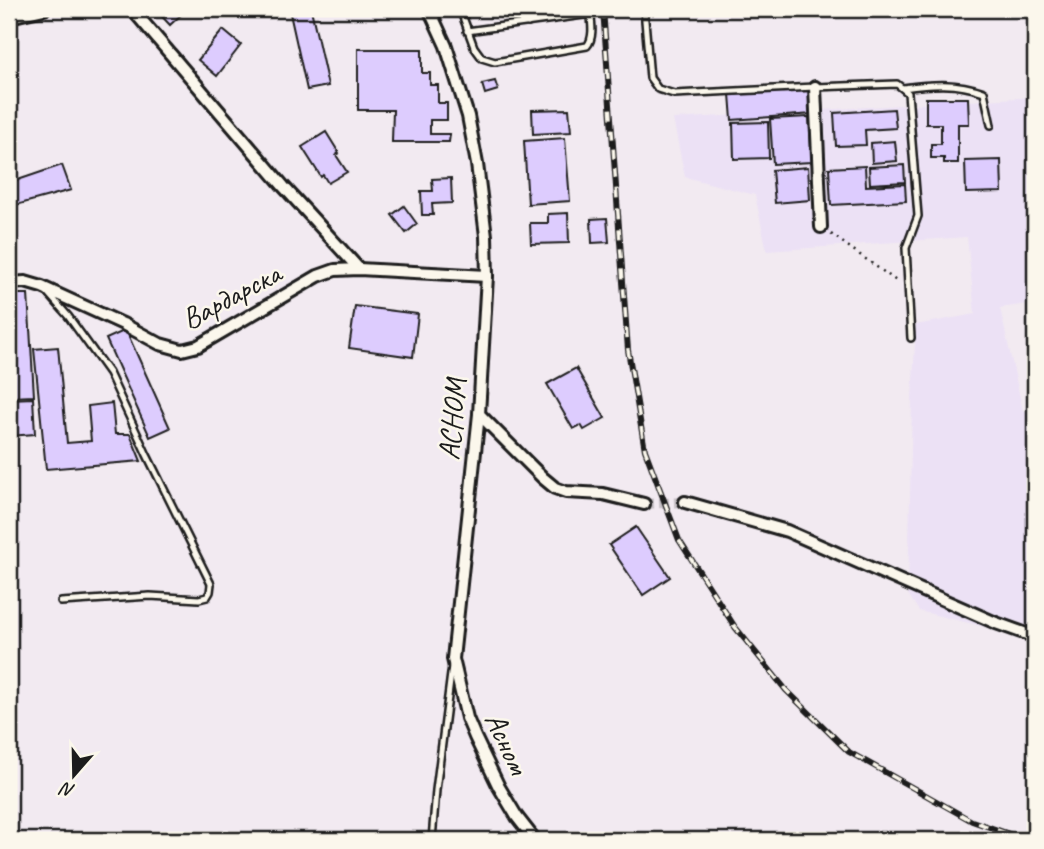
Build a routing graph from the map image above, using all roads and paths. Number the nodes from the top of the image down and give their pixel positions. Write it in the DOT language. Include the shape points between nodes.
graph roads {
  1 [pos="44,9"];
  2 [pos="132,9"];
  3 [pos="429,9"];
  4 [pos="460,9"];
  5 [pos="525,9"];
  6 [pos="645,9"];
  7 [pos="590,11"];
  8 [pos="9,20"];
  9 [pos="528,23"];
  10 [pos="467,31"];
  11 [pos="815,87"];
  12 [pos="903,88"];
  13 [pos="991,125"];
  14 [pos="821,227"];
  15 [pos="359,269"];
  16 [pos="487,276"];
  17 [pos="9,283"];
  18 [pos="43,287"];
  19 [pos="908,289"];
  20 [pos="911,338"];
  21 [pos="479,414"];
  22 [pos="685,502"];
  23 [pos="644,504"];
  24 [pos="61,602"];
  25 [pos="1035,637"];
  26 [pos="453,659"];
  27 [pos="432,840"];
  28 [pos="536,840"];
  1 -- 8 [label="street"];
  2 -- 15 [label="street"];
  3 -- 16 [label="street, АСНОМ" via="468,116 486,236"];
  4 -- 10 [label="lane"];
  5 -- 9 [label="lane"];
  6 -- 11 [label="lane" via="650,78 658,89 674,94"];
  7 -- 9 [label="lane"];
  7 -- 10 [label="lane" via="592,37 587,47 495,62 482,58"];
  9 -- 10 [label="lane"];
  11 -- 12 [label="lane" via="897,84"];
  11 -- 14 [label="street"];
  12 -- 13 [label="lane" via="936,84 984,92"];
  12 -- 19 [label="lane" via="908,93 918,216 906,248"];
  14 -- 19 [label="path"];
  15 -- 16 [label="street, Вардарска"];
  15 -- 18 [label="street, Вардарска" via="318,276 198,346 182,350 160,344"];
  16 -- 21 [label="street, АСНОМ"];
  17 -- 18 [label="street, Вардарска"];
  18 -- 24 [label="lane" via="109,373 211,584 207,597 199,599 150,596"];
  19 -- 20 [label="lane"];
  21 -- 23 [label="street" via="555,488"];
  21 -- 26 [label="street, АСНОМ"];
  22 -- 25 [label="street" via="786,531"];
  26 -- 27 [label="lane, АСНОМ"];
  26 -- 28 [label="street, Асном" via="475,737 499,787"];
}
